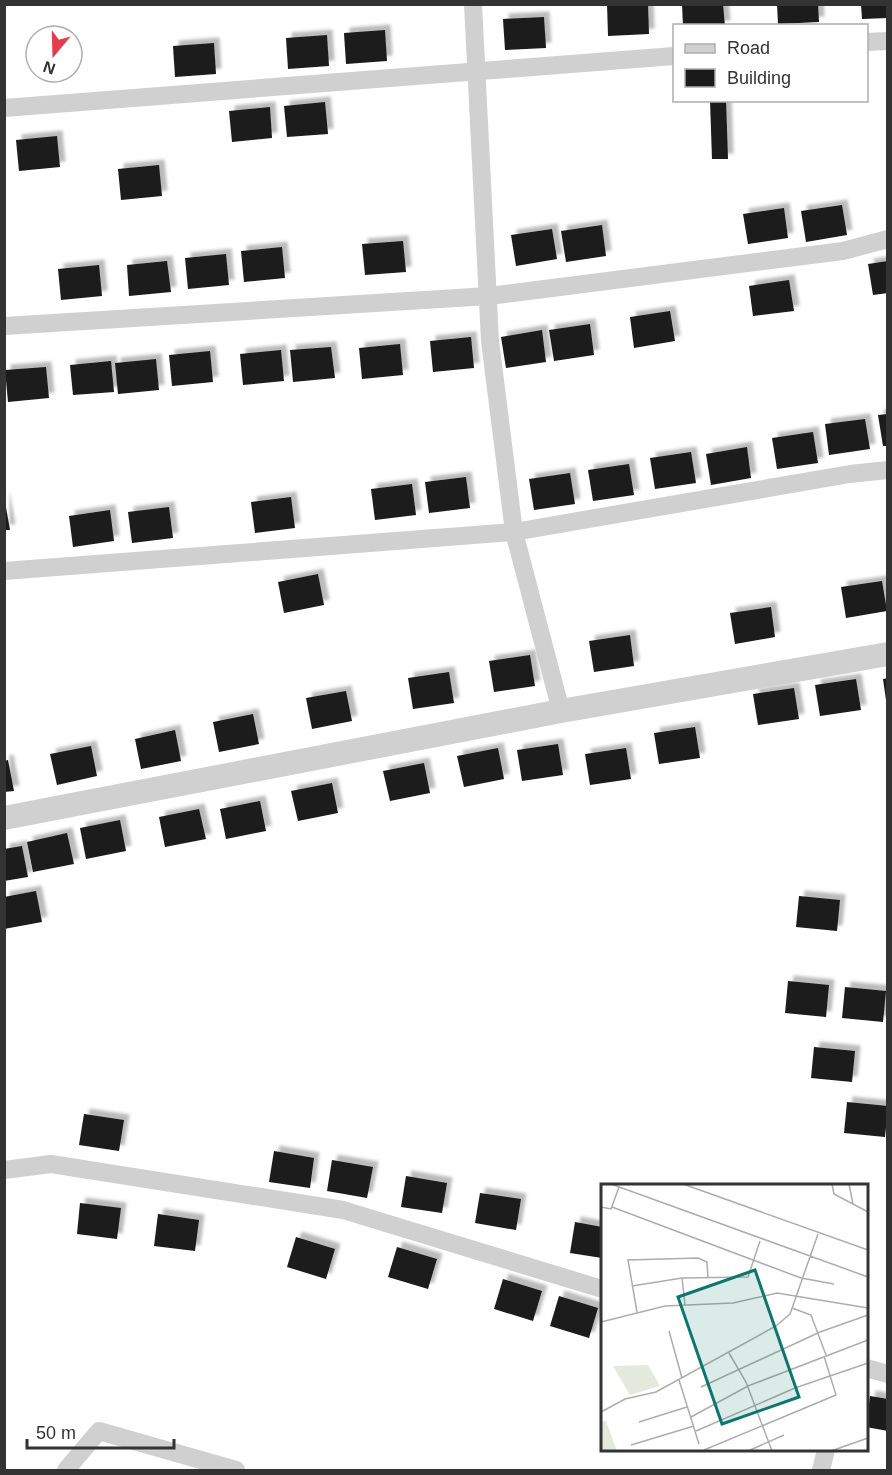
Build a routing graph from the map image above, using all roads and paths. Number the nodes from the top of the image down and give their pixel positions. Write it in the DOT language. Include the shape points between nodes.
graph roads {
  1 [pos="473,4"];
  2 [pos="888,41"];
  3 [pos="868,42"];
  4 [pos="673,56"];
  5 [pos="475,70"];
  6 [pos="4,108"];
  7 [pos="888,239"];
  8 [pos="489,296"];
  9 [pos="4,326"];
  10 [pos="888,470"];
  11 [pos="514,532"];
  12 [pos="4,571"];
  13 [pos="888,654"];
  14 [pos="561,711"];
  15 [pos="4,818"];
  16 [pos="4,1170"];
  17 [pos="601,1288"];
  18 [pos="868,1368"];
  19 [pos="888,1374"];
  20 [pos="826,1451"];
  21 [pos="66,1470"];
  22 [pos="236,1470"];
  23 [pos="821,1470"];
  1 -- 5 [label="street"];
  2 -- 3 [label="street"];
  4 -- 5 [label="street"];
  5 -- 6 [label="street"];
  5 -- 8 [label="street"];
  7 -- 8 [label="street" via="843,251"];
  8 -- 9 [label="street"];
  8 -- 11 [label="street" via="490,341"];
  10 -- 11 [label="street"];
  11 -- 12 [label="street"];
  11 -- 14 [label="street"];
  13 -- 14 [label="street"];
  14 -- 15 [label="street"];
  16 -- 17 [label="street" via="51,1164 343,1210"];
  18 -- 19 [label="street"];
  20 -- 23 [label="street"];
  21 -- 22 [label="street" via="99,1431"];
}
